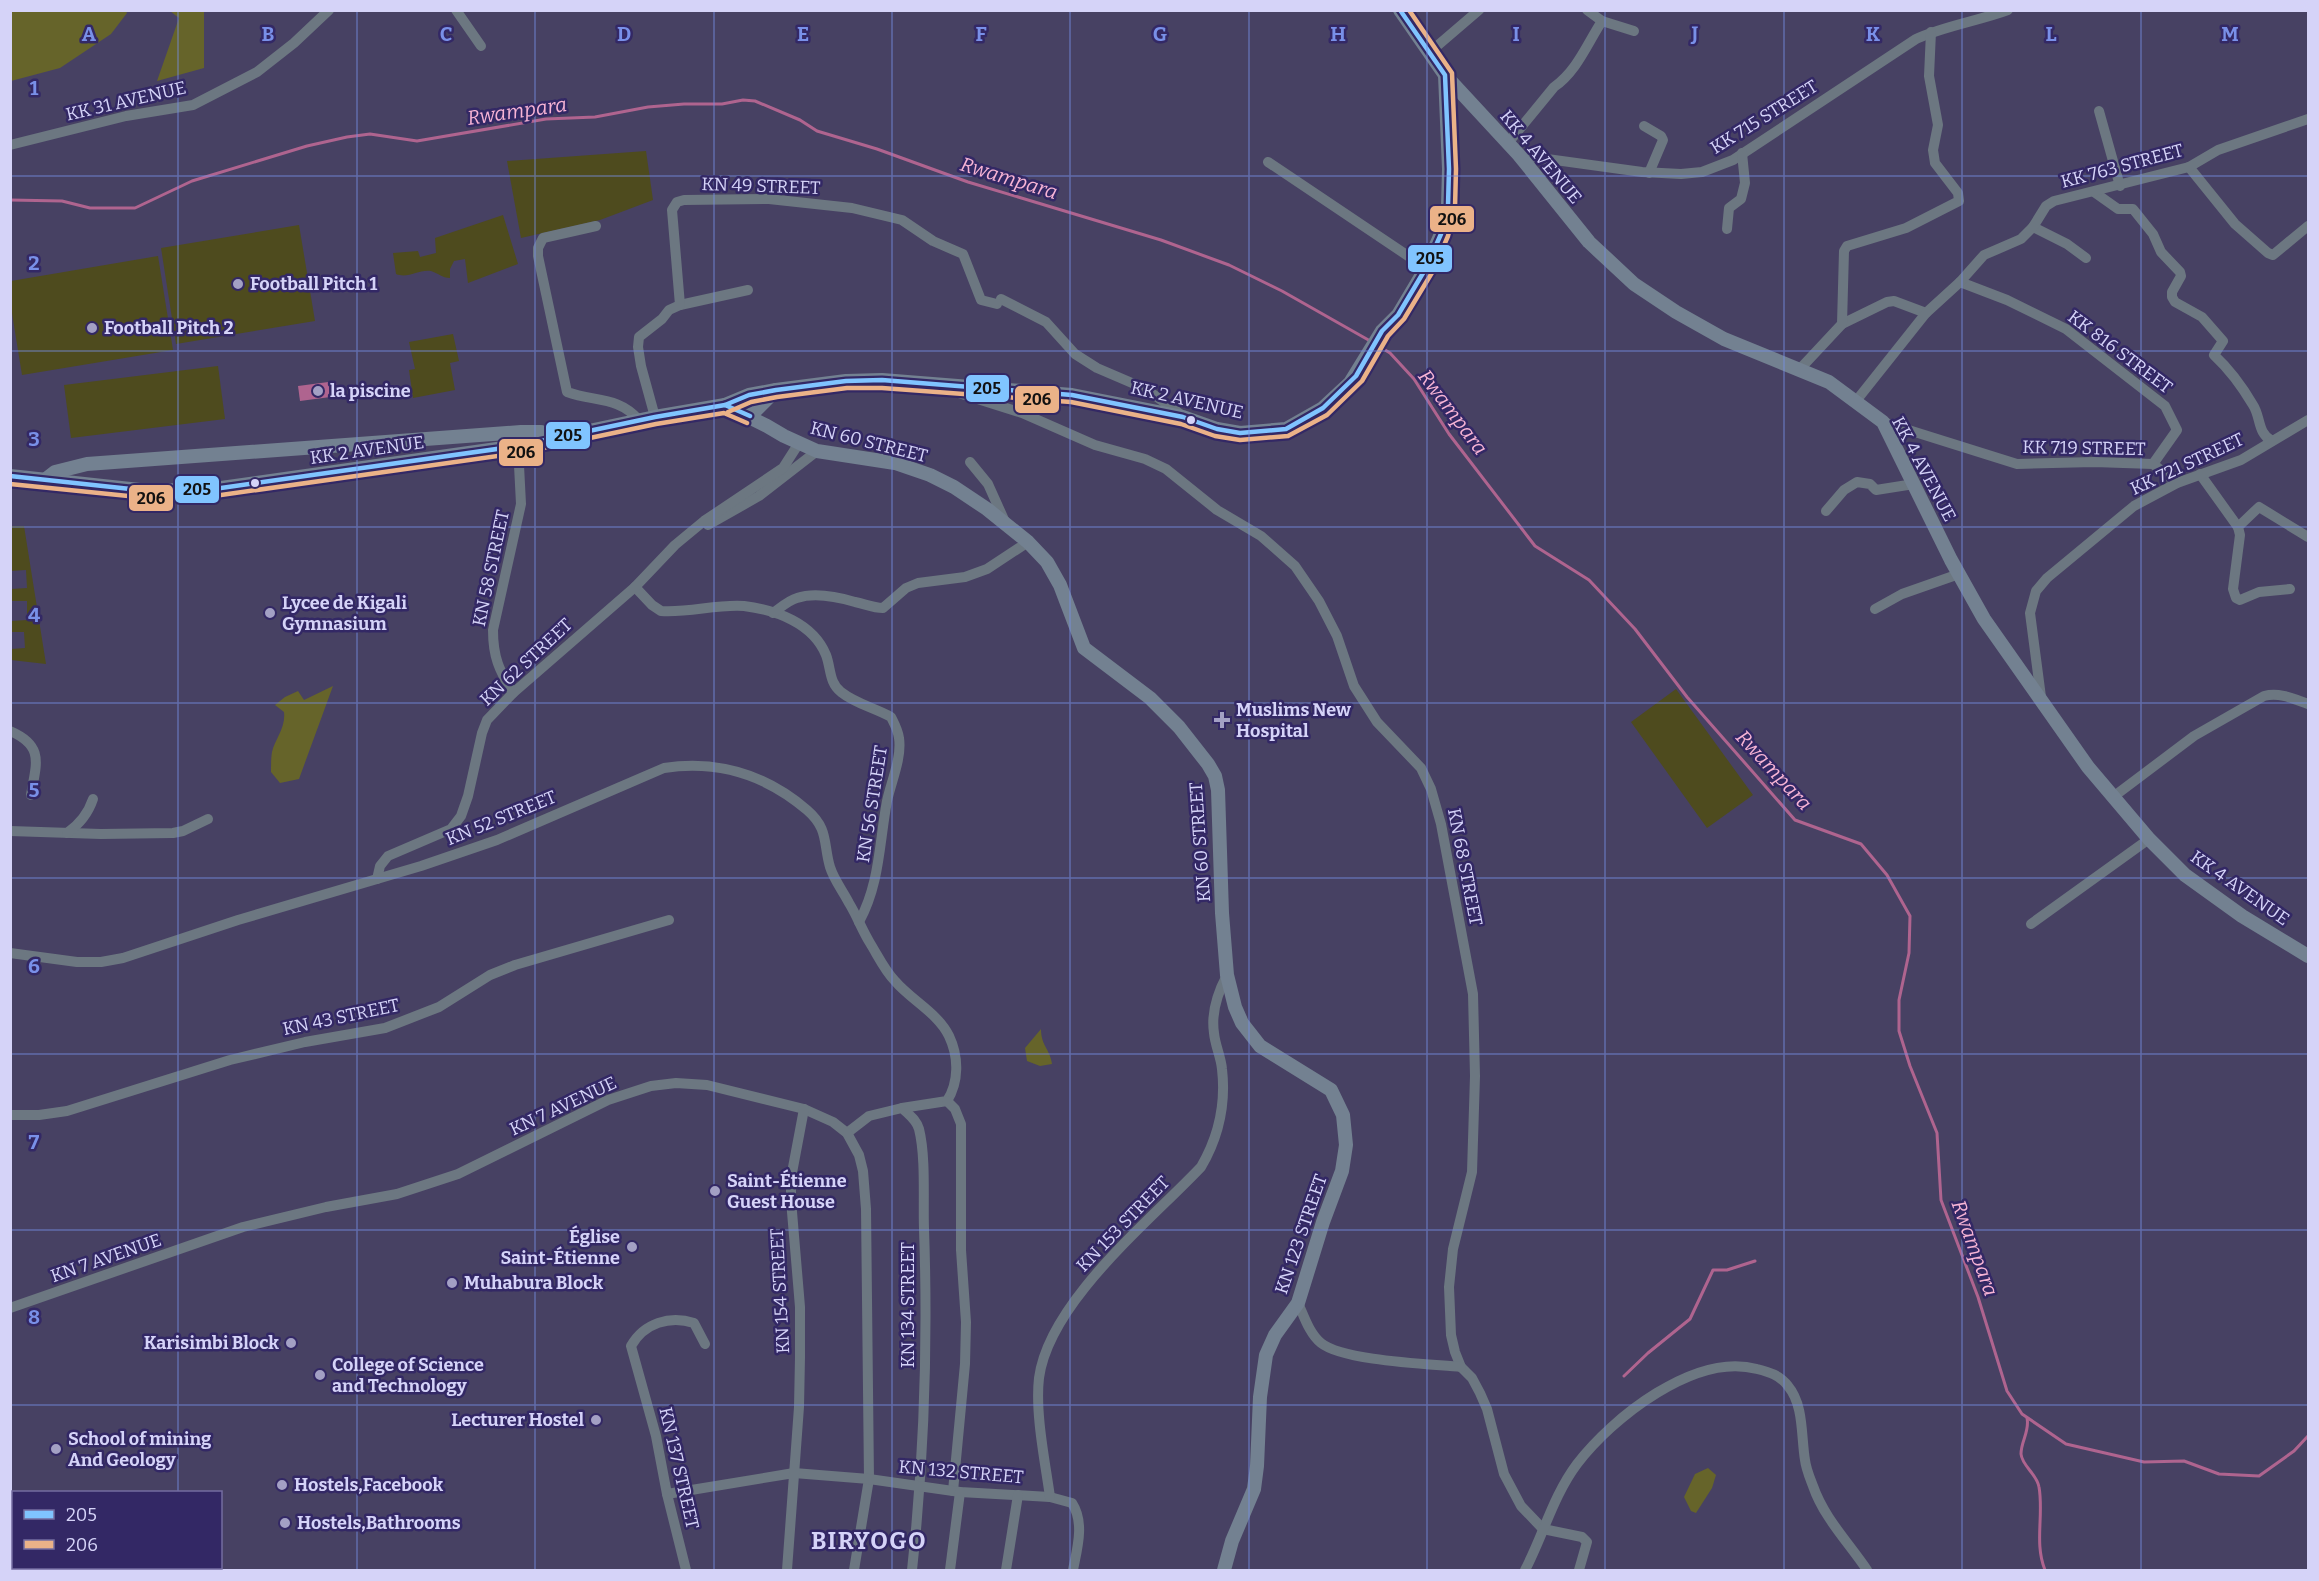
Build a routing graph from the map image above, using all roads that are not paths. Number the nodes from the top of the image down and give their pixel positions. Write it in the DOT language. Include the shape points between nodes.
graph roads {
  1 [pos="329,10"];
  2 [pos="456,10"];
  3 [pos="1400,10"];
  4 [pos="1479,10"];
  5 [pos="1587,10"];
  6 [pos="2008,10"];
  7 [pos="1602,21"];
  8 [pos="1634,31"];
  9 [pos="1931,32"];
  10 [pos="481,46"];
  11 [pos="1430,52"];
  12 [pos="1445,75"];
  13 [pos="2099,111"];
  14 [pos="2308,119"];
  15 [pos="1644,126"];
  16 [pos="1508,143"];
  17 [pos="10,145"];
  18 [pos="1742,153"];
  19 [pos="1519,155"];
  20 [pos="1268,162"];
  21 [pos="2189,167"];
  22 [pos="1649,173"];
  23 [pos="2120,186"];
  24 [pos="2094,192"];
  25 [pos="596,226"];
  26 [pos="2033,226"];
  27 [pos="2308,226"];
  28 [pos="1727,229"];
  29 [pos="2086,258"];
  30 [pos="1426,267"];
  31 [pos="1960,282"];
  32 [pos="748,290"];
  33 [pos="680,305"];
  34 [pos="1926,313"];
  35 [pos="1842,324"];
  36 [pos="1799,370"];
  37 [pos="926,382"];
  38 [pos="776,390"];
  39 [pos="1856,401"];
  40 [pos="725,405"];
  41 [pos="750,416"];
  42 [pos="655,417"];
  43 [pos="1184,417"];
  44 [pos="639,420"];
  45 [pos="2308,420"];
  46 [pos="1883,422"];
  47 [pos="550,439"];
  48 [pos="2272,441"];
  49 [pos="799,443"];
  50 [pos="518,446"];
  51 [pos="817,451"];
  52 [pos="970,462"];
  53 [pos="2153,464"];
  54 [pos="2200,474"];
  55 [pos="10,476"];
  56 [pos="46,480"];
  57 [pos="2177,483"];
  58 [pos="1914,484"];
  59 [pos="1826,511"];
  60 [pos="1006,524"];
  61 [pos="2238,527"];
  62 [pos="689,534"];
  63 [pos="2308,537"];
  64 [pos="1028,542"];
  65 [pos="1959,574"];
  66 [pos="634,587"];
  67 [pos="2290,590"];
  68 [pos="1875,609"];
  69 [pos="773,613"];
  70 [pos="513,693"];
  71 [pos="2042,704"];
  72 [pos="2308,704"];
  73 [pos="10,731"];
  74 [pos="31,795"];
  75 [pos="2113,797"];
  76 [pos="93,799"];
  77 [pos="208,819"];
  78 [pos="10,831"];
  79 [pos="67,833"];
  80 [pos="2149,839"];
  81 [pos="377,879"];
  82 [pos="669,920"];
  83 [pos="859,922"];
  84 [pos="2031,924"];
  85 [pos="10,953"];
  86 [pos="2308,956"];
  87 [pos="1227,975"];
  88 [pos="1291,1065"];
  89 [pos="947,1101"];
  90 [pos="902,1108"];
  91 [pos="804,1109"];
  92 [pos="10,1115"];
  93 [pos="847,1133"];
  94 [pos="1298,1303"];
  95 [pos="10,1308"];
  96 [pos="705,1344"];
  97 [pos="1461,1367"];
  98 [pos="794,1473"];
  99 [pos="870,1479"];
  100 [pos="921,1488"];
  101 [pos="956,1491"];
  102 [pos="667,1494"];
  103 [pos="1018,1495"];
  104 [pos="1050,1497"];
  105 [pos="1543,1529"];
  106 [pos="687,1570"];
  107 [pos="787,1570"];
  108 [pos="854,1570"];
  109 [pos="912,1570"];
  110 [pos="950,1570"];
  111 [pos="1006,1570"];
  112 [pos="1073,1570"];
  113 [pos="1224,1570"];
  114 [pos="1525,1570"];
  115 [pos="1579,1570"];
  116 [pos="1867,1570"];
  1 -- 17 [label="street, KK 31 AVENUE" via="257,72 193,105 126,116"];
  2 -- 10 [label="street"];
  3 -- 11 [label="main road, KK 4 AVENUE"];
  4 -- 11 [label="street"];
  5 -- 7 [label="street"];
  6 -- 9 [label="street, KK 715 STREET"];
  7 -- 8 [label="street"];
  7 -- 16 [label="street" via="1582,57"];
  9 -- 18 [label="street, KK 715 STREET" via="1900,48"];
  9 -- 35 [label="street" via="1929,76 1938,125 1933,150 1935,163 1960,198 1906,228 1847,246"];
  11 -- 12 [label="main road, KK 4 AVENUE"];
  12 -- 16 [label="main road, KK 4 AVENUE"];
  12 -- 30 [label="main road, KK 2 AVENUE" via="1448,206"];
  13 -- 23 [label="street"];
  14 -- 21 [label="street, KK 763 STREET" via="2218,150"];
  15 -- 22 [label="street" via="1663,140"];
  16 -- 19 [label="main road, KK 4 AVENUE"];
  18 -- 22 [label="street, KK 715 STREET" via="1702,172"];
  18 -- 28 [label="street" via="1745,183 1741,198 1729,208"];
  19 -- 22 [label="street, KK 715 STREET"];
  19 -- 36 [label="main road, KK 4 AVENUE" via="1589,242 1634,284 1724,339"];
  20 -- 30 [label="street"];
  21 -- 23 [label="street, KK 763 STREET"];
  21 -- 27 [label="street" via="2235,224 2268,253 2273,255"];
  23 -- 24 [label="street, KK 763 STREET"];
  24 -- 26 [label="street, KK 763 STREET" via="2054,201"];
  24 -- 48 [label="street" via="2118,209 2133,209 2153,234 2161,252 2180,272 2172,297 2202,317 2223,341 2214,355 2255,407 2258,423"];
  25 -- 44 [label="street" via="543,238 537,248 564,382 567,392 614,402"];
  26 -- 29 [label="street"];
  26 -- 31 [label="street, KK 763 STREET" via="2021,239 1984,255"];
  30 -- 43 [label="main road, KK 2 AVENUE" via="1356,375 1323,408 1286,429 1240,434"];
  31 -- 34 [label="street, KK 763 STREET"];
  31 -- 53 [label="street, KK 816 STREET" via="2066,329 2165,406 2177,430"];
  32 -- 33 [label="street"];
  33 -- 42 [label="street" via="639,337 641,366"];
  33 -- 43 [label="street, KN 49 STREET" via="672,210 676,202 769,199 852,208 903,220 933,241 963,254 981,300 999,301 1046,322 1075,354 1146,389"];
  34 -- 35 [label="street" via="1887,302"];
  34 -- 39 [label="street, KK 763 STREET"];
  35 -- 36 [label="street"];
  36 -- 39 [label="main road, KK 4 AVENUE" via="1829,382"];
  37 -- 38 [label="main road, KK 2 AVENUE" via="846,381"];
  37 -- 43 [label="main road, KK 2 AVENUE" via="1072,395"];
  37 -- 97 [label="street, KN 68 STREET" via="1022,413 1095,445 1145,459 1166,469 1216,510 1261,536 1295,566 1337,636 1354,686 1377,722 1421,768 1441,824 1473,994 1472,1172 1453,1249 1449,1287 1450,1335"];
  38 -- 40 [label="main road, KK 2 AVENUE"];
  38 -- 41 [label="main road"];
  39 -- 46 [label="main road, KK 4 AVENUE"];
  40 -- 41 [label="main road"];
  40 -- 42 [label="main road, KK 2 AVENUE"];
  41 -- 49 [label="main road, KN 60 STREET"];
  42 -- 44 [label="main road, KK 2 AVENUE"];
  44 -- 47 [label="main road, KK 2 AVENUE"];
  45 -- 48 [label="street, KK 721 STREET"];
  46 -- 53 [label="street, KK 719 STREET" via="2017,464"];
  46 -- 58 [label="main road, KK 4 AVENUE"];
  47 -- 50 [label="main road, KK 2 AVENUE"];
  47 -- 56 [label="main road" via="542,432 521,432 87,464 55,472"];
  48 -- 54 [label="street, KK 721 STREET" via="2241,460"];
  49 -- 51 [label="main road, KN 60 STREET"];
  49 -- 62 [label="street, KN 62 STREET" via="783,468"];
  50 -- 56 [label="main road, KK 2 AVENUE" via="189,491 149,491"];
  50 -- 70 [label="street, KN 58 STREET" via="520,504 493,630 496,662"];
  51 -- 60 [label="main road, KN 60 STREET" via="895,463 930,475"];
  51 -- 62 [label="street, KN 62 STREET" via="759,496"];
  52 -- 60 [label="street" via="988,484"];
  53 -- 57 [label="street, KK 719 STREET"];
  54 -- 57 [label="street, KK 721 STREET"];
  54 -- 61 [label="street"];
  55 -- 56 [label="main road, KK 2 AVENUE"];
  57 -- 71 [label="street, KK 721 STREET" via="2134,506 2036,591 2030,613"];
  58 -- 59 [label="street" via="1876,490 1870,484 1857,482 1844,490"];
  58 -- 65 [label="main road, KK 4 AVENUE"];
  60 -- 64 [label="main road, KN 60 STREET"];
  61 -- 63 [label="street" via="2259,507"];
  61 -- 67 [label="street" via="2233,589 2236,598"];
  62 -- 66 [label="street, KN 62 STREET"];
  64 -- 69 [label="street" via="987,569 906,588 883,608 813,596 796,598"];
  64 -- 87 [label="main road, KN 60 STREET" via="1047,562 1060,585 1084,648 1165,712 1215,776"];
  65 -- 68 [label="street" via="1902,594"];
  65 -- 71 [label="main road, KK 4 AVENUE" via="1984,619"];
  66 -- 69 [label="street, KN 56 STREET" via="661,611 743,606"];
  66 -- 70 [label="street, KN 62 STREET"];
  69 -- 83 [label="street, KN 56 STREET" via="803,624 817,637 840,692 891,717 896,727 898,754 876,881"];
  70 -- 81 [label="street, KN 62 STREET" via="487,720 461,816 451,829 388,856"];
  71 -- 75 [label="main road, KK 4 AVENUE"];
  72 -- 75 [label="street" via="2285,695 2264,696 2194,736"];
  73 -- 74 [label="street" via="34,746"];
  75 -- 80 [label="main road, KK 4 AVENUE"];
  76 -- 79 [label="street" via="89,811"];
  77 -- 79 [label="street" via="173,833"];
  78 -- 79 [label="street"];
  80 -- 84 [label="street"];
  80 -- 86 [label="main road, KK 4 AVENUE" via="2206,892"];
  81 -- 83 [label="street, KN 52 STREET" via="497,840 664,768 690,764 728,768 764,782 819,821 830,866"];
  81 -- 85 [label="street, KN 52 STREET" via="123,958 77,962"];
  82 -- 92 [label="street, KN 43 STREET" via="515,965 490,975 439,1007 385,1028 230,1060 67,1111"];
  83 -- 89 [label="street, KN 52 STREET" via="893,980 949,1036 957,1064"];
  87 -- 88 [label="main road, KN 60 STREET" via="1235,1007 1250,1036"];
  87 -- 104 [label="street, KN 153 STREET" via="1213,1018 1224,1100 1208,1156 1092,1279 1049,1341 1039,1379 1038,1402"];
  88 -- 94 [label="main road, KN 123 STREET" via="1331,1090 1343,1115 1346,1145 1342,1171"];
  89 -- 90 [label="street"];
  89 -- 101 [label="street" via="961,1124 961,1250 966,1322"];
  90 -- 93 [label="street" via="869,1116"];
  90 -- 100 [label="street, KN 134 STREET" via="919,1129 923,1171"];
  91 -- 93 [label="street, KN 7 AVENUE"];
  91 -- 95 [label="street, KN 7 AVENUE" via="707,1085 651,1086 608,1100 458,1174 397,1194 326,1206 243,1227"];
  91 -- 98 [label="street, KN 154 STREET" via="791,1200 800,1307"];
  93 -- 99 [label="street, KN 7 AVENUE" via="860,1155 866,1209"];
  94 -- 97 [label="street" via="1313,1335 1322,1344 1342,1352"];
  94 -- 113 [label="main road, KN 123 STREET" via="1266,1354 1254,1489"];
  96 -- 102 [label="street, KN 137 STREET" via="694,1323 685,1320 659,1321 631,1346 656,1436"];
  97 -- 105 [label="street, KN 68 STREET" via="1484,1401 1512,1491"];
  98 -- 99 [label="street, KN 132 STREET"];
  98 -- 102 [label="street, KN 132 STREET"];
  98 -- 107 [label="street, KN 154 STREET"];
  99 -- 100 [label="street, KN 132 STREET"];
  99 -- 108 [label="street, KN 7 AVENUE"];
  100 -- 101 [label="street, KN 132 STREET"];
  100 -- 109 [label="street, KN 134 STREET"];
  101 -- 103 [label="street, KN 132 STREET"];
  101 -- 110 [label="street"];
  102 -- 106 [label="street, KN 137 STREET"];
  103 -- 104 [label="street, KN 132 STREET"];
  103 -- 111 [label="street"];
  104 -- 112 [label="street" via="1066,1500 1075,1508 1079,1541"];
  105 -- 114 [label="street"];
  105 -- 115 [label="street" via="1585,1538 1588,1545"];
  105 -- 116 [label="street" via="1575,1467 1613,1425 1694,1373 1746,1366 1775,1374 1797,1401 1805,1462 1814,1490"];
}
